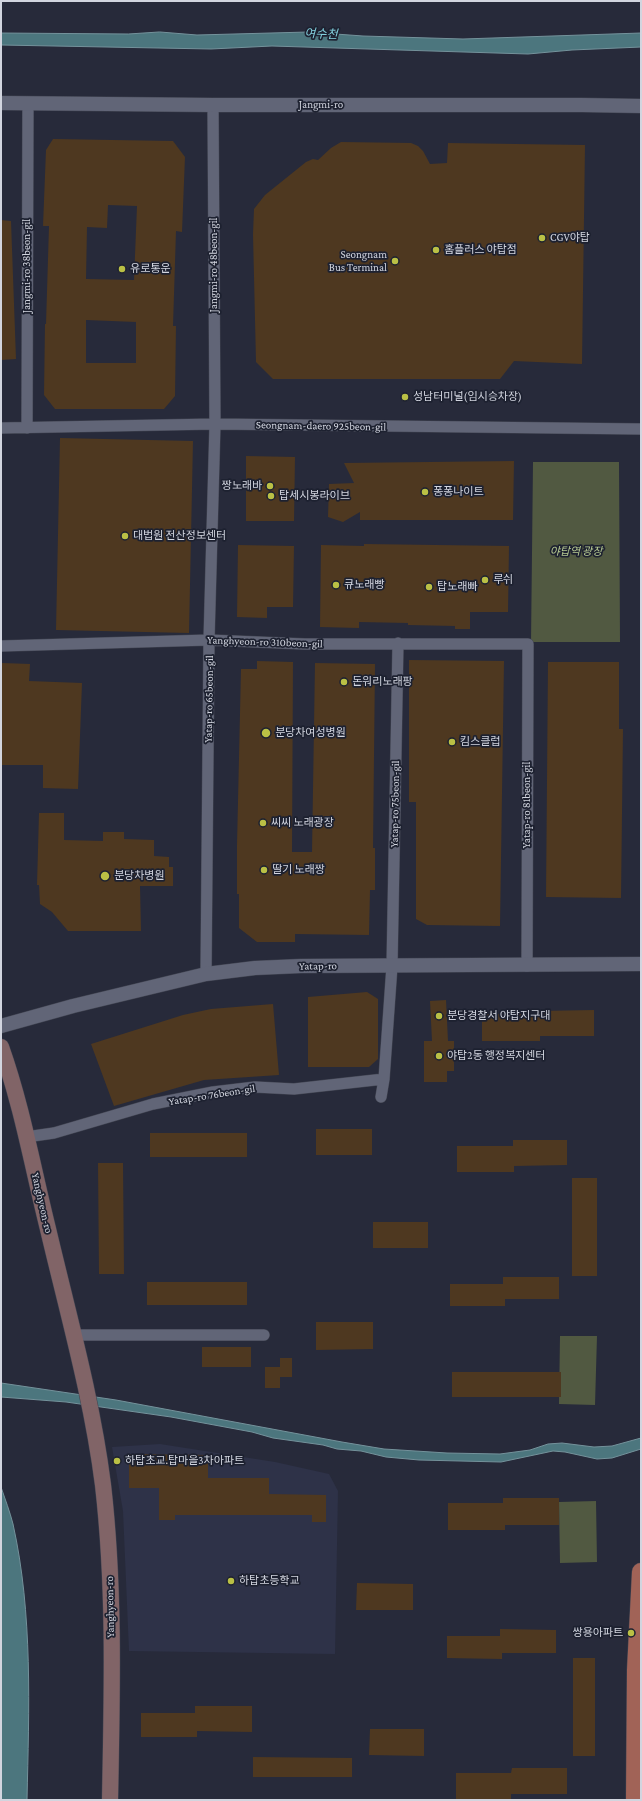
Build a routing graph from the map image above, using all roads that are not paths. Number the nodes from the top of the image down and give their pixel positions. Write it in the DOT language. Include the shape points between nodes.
graph roads {
  1 [pos="1,102"];
  2 [pos="28,103"];
  3 [pos="213,105"];
  4 [pos="641,106"];
  5 [pos="215,424"];
  6 [pos="1,428"];
  7 [pos="27,428"];
  8 [pos="641,429"];
  9 [pos="210,640"];
  10 [pos="398,643"];
  11 [pos="528,644"];
  12 [pos="1,646"];
  13 [pos="641,964"];
  14 [pos="392,966"];
  15 [pos="527,966"];
  16 [pos="206,974"];
  17 [pos="1,1026"];
  18 [pos="1,1047"];
  19 [pos="384,1079"];
  20 [pos="381,1097"];
  21 [pos="26,1137"];
  22 [pos="73,1335"];
  23 [pos="264,1335"];
  24 [pos="641,1572"];
  25 [pos="110,1800"];
  26 [pos="635,1800"];
  1 -- 2 [label="street, Jangmi-ro"];
  2 -- 3 [label="street, Jangmi-ro"];
  2 -- 7 [label="street, Jangmi-ro 38beon-gil"];
  3 -- 4 [label="street, Jangmi-ro"];
  3 -- 5 [label="street, Jangmi-ro 48beon-gil"];
  5 -- 7 [label="street, Seongnam-daero 925beon-gil"];
  5 -- 8 [label="street, Seongnam-daero 925beon-gil"];
  5 -- 9 [label="street, Yatap-ro 65beon-gil"];
  6 -- 7 [label="street, Seongnam-daero 925beon-gil"];
  9 -- 10 [label="street, Yanghyeon-ro 310beon-gil" via="305,644"];
  9 -- 12 [label="street, Yanghyeon-ro 310beon-gil"];
  9 -- 16 [label="street, Yatap-ro 65beon-gil"];
  10 -- 11 [label="street, Yanghyeon-ro 310beon-gil"];
  10 -- 14 [label="street, Yatap-ro 75beon-gil"];
  11 -- 15 [label="street, Yatap-ro 81beon-gil"];
  13 -- 15 [label="street, Yatap-ro"];
  14 -- 15 [label="street, Yatap-ro"];
  14 -- 16 [label="street, Yatap-ro" via="294,966"];
  14 -- 19 [label="street"];
  16 -- 17 [label="street, Yatap-ro"];
  18 -- 21 [label="main road, Yanghyeon-ro"];
  19 -- 20 [label="street"];
  19 -- 21 [label="street, Yatap-ro 76beon-gil" via="294,1089 255,1086 213,1092 153,1104 54,1133"];
  21 -- 22 [label="main road, Yanghyeon-ro"];
  22 -- 23 [label="street"];
  22 -- 25 [label="main road, Yanghyeon-ro" via="92,1416 107,1530 112,1678"];
  24 -- 26 [label="main road" via="636,1670"];
}
